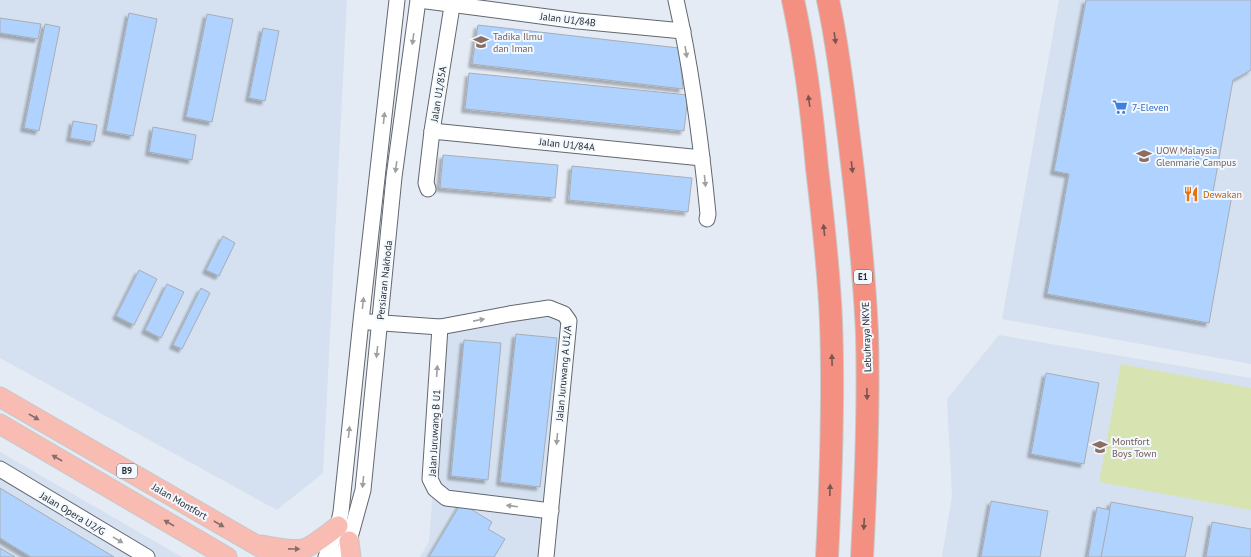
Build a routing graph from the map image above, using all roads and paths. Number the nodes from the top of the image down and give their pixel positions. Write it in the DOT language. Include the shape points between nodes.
graph roads {
  1 [pos="397,0"];
  2 [pos="419,0"];
  3 [pos="676,0"];
  4 [pos="794,0"];
  5 [pos="828,0"];
  6 [pos="453,2"];
  7 [pos="683,31"];
  8 [pos="432,130"];
  9 [pos="702,158"];
  10 [pos="428,189"];
  11 [pos="707,219"];
  12 [pos="361,321"];
  13 [pos="380,323"];
  14 [pos="440,327"];
  15 [pos="0,397"];
  16 [pos="0,424"];
  17 [pos="0,469"];
  18 [pos="551,511"];
  19 [pos="338,526"];
  20 [pos="255,545"];
  21 [pos="347,552"];
  22 [pos="147,557"];
  23 [pos="227,557"];
  24 [pos="277,557"];
  25 [pos="326,557"];
  26 [pos="546,557"];
  27 [pos="827,557"];
  28 [pos="862,557"];
  12 -- 1 [label="street, Persiaran Nakhoda, one-way"];
  2 -- 6 [label="street, Jalan U1/84B"];
  2 -- 13 [label="street, Persiaran Nakhoda, one-way" via="394,177"];
  3 -- 7 [label="street"];
  27 -- 4 [label="highway, one-way" via="832,416 829,283 814,132"];
  5 -- 28 [label="highway, Lebuhraya NKVE / E1, one-way" via="845,108 863,266 868,422"];
  6 -- 7 [label="street, Jalan U1/84B" via="578,20"];
  6 -- 8 [label="street, Jalan U1/85A"];
  7 -- 9 [label="street, one-way"];
  8 -- 9 [label="street, Jalan U1/84A"];
  8 -- 10 [label="street, Jalan U1/85A" via="426,183"];
  9 -- 11 [label="street, one-way"];
  12 -- 13 [label="street, Jalan Juruwang A U1/A"];
  19 -- 12 [label="street, Persiaran Nakhoda, one-way"];
  13 -- 14 [label="street, Jalan Juruwang A U1/A"];
  13 -- 21 [label="street, Persiaran Nakhoda, one-way" via="363,490"];
  18 -- 14 [label="street, Jalan Juruwang B U1, one-way" via="446,498 435,489 430,478"];
  14 -- 18 [label="street, Jalan Juruwang A U1/A, one-way" via="549,308 564,314 569,321"];
  15 -- 20 [label="main road, Jalan Montfort / B9, one-way"];
  23 -- 16 [label="main road, B9, one-way"];
  17 -- 22 [label="street, Jalan Opera U2/G, one-way"];
  18 -- 26 [label="street, Jalan Juruwang A U1/A"];
  20 -- 19 [label="main road, one-way" via="304,549"];
  19 -- 25 [label="street, Persiaran Nakhoda"];
  20 -- 24 [label="main road, Jalan Montfort / B9"];
}
